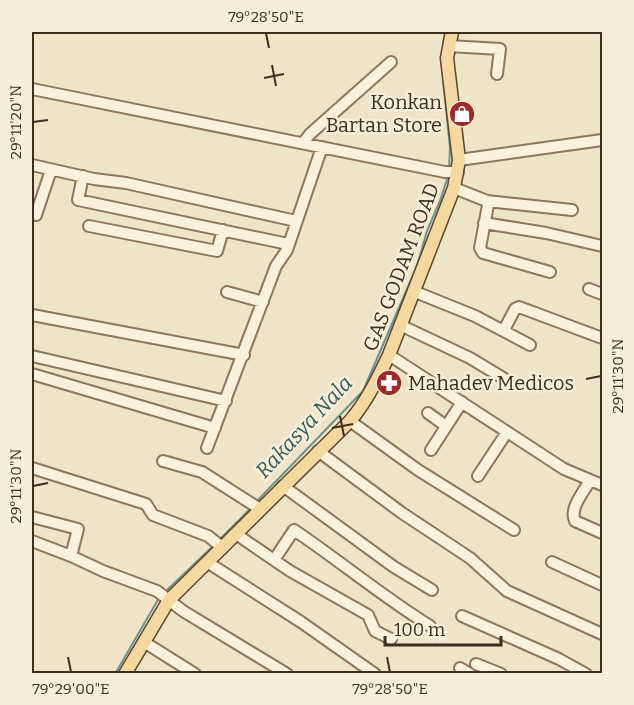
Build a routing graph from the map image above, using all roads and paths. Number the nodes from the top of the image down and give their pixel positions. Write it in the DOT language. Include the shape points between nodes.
graph roads {
  1 [pos="452,32"];
  2 [pos="448,46"];
  3 [pos="391,62"];
  4 [pos="497,74"];
  5 [pos="32,89"];
  6 [pos="603,140"];
  7 [pos="303,143"];
  8 [pos="322,147"];
  9 [pos="32,165"];
  10 [pos="51,170"];
  11 [pos="453,170"];
  12 [pos="83,176"];
  13 [pos="454,188"];
  14 [pos="37,196"];
  15 [pos="487,201"];
  16 [pos="572,210"];
  17 [pos="32,214"];
  18 [pos="296,221"];
  19 [pos="484,223"];
  20 [pos="89,226"];
  21 [pos="223,230"];
  22 [pos="288,244"];
  23 [pos="603,246"];
  24 [pos="550,272"];
  25 [pos="589,289"];
  26 [pos="413,291"];
  27 [pos="227,292"];
  28 [pos="603,294"];
  29 [pos="263,302"];
  30 [pos="32,315"];
  31 [pos="400,324"];
  32 [pos="504,330"];
  33 [pos="603,338"];
  34 [pos="530,345"];
  35 [pos="244,355"];
  36 [pos="389,355"];
  37 [pos="32,356"];
  38 [pos="32,374"];
  39 [pos="508,381"];
  40 [pos="226,401"];
  41 [pos="462,402"];
  42 [pos="428,413"];
  43 [pos="350,421"];
  44 [pos="446,426"];
  45 [pos="215,428"];
  46 [pos="507,432"];
  47 [pos="207,448"];
  48 [pos="431,450"];
  49 [pos="318,451"];
  50 [pos="163,461"];
  51 [pos="32,468"];
  52 [pos="478,476"];
  53 [pos="590,480"];
  54 [pos="603,485"];
  55 [pos="283,486"];
  56 [pos="255,506"];
  57 [pos="32,517"];
  58 [pos="514,530"];
  59 [pos="603,533"];
  60 [pos="236,534"];
  61 [pos="32,542"];
  62 [pos="218,544"];
  63 [pos="71,556"];
  64 [pos="274,560"];
  65 [pos="207,562"];
  66 [pos="552,562"];
  67 [pos="603,585"];
  68 [pos="432,590"];
  69 [pos="164,596"];
  70 [pos="462,616"];
  71 [pos="430,626"];
  72 [pos="603,634"];
  73 [pos="391,639"];
  74 [pos="144,642"];
  75 [pos="469,668"];
  76 [pos="125,674"];
  77 [pos="195,674"];
  78 [pos="287,674"];
  79 [pos="375,674"];
  80 [pos="501,674"];
  81 [pos="586,674"];
  1 -- 2 [label="main road, GAS GODAM ROAD"];
  2 -- 4 [label="street" via="500,49"];
  2 -- 11 [label="main road, GAS GODAM ROAD"];
  3 -- 7 [label="street"];
  5 -- 7 [label="street"];
  6 -- 11 [label="street"];
  7 -- 8 [label="street"];
  8 -- 11 [label="street"];
  8 -- 18 [label="street"];
  9 -- 10 [label="street"];
  10 -- 12 [label="street"];
  10 -- 14 [label="street"];
  11 -- 13 [label="main road, GAS GODAM ROAD"];
  12 -- 18 [label="street"];
  12 -- 21 [label="street" via="78,200"];
  13 -- 15 [label="street"];
  13 -- 26 [label="main road, GAS GODAM ROAD"];
  14 -- 17 [label="street" via="36,214"];
  15 -- 16 [label="street"];
  15 -- 19 [label="street"];
  18 -- 22 [label="street"];
  19 -- 23 [label="street"];
  19 -- 24 [label="street" via="480,248 483,253"];
  20 -- 21 [label="street" via="217,250"];
  21 -- 22 [label="street"];
  22 -- 29 [label="street"];
  25 -- 28 [label="street"];
  26 -- 31 [label="main road, GAS GODAM ROAD"];
  26 -- 32 [label="street"];
  27 -- 29 [label="street"];
  29 -- 35 [label="street"];
  30 -- 35 [label="street"];
  31 -- 36 [label="main road, GAS GODAM ROAD"];
  31 -- 39 [label="street"];
  32 -- 33 [label="street" via="519,307"];
  32 -- 34 [label="street"];
  35 -- 40 [label="street"];
  36 -- 41 [label="street"];
  36 -- 43 [label="main road, GAS GODAM ROAD" via="362,407"];
  37 -- 40 [label="street"];
  38 -- 45 [label="street"];
  40 -- 45 [label="street"];
  41 -- 44 [label="street"];
  41 -- 46 [label="street"];
  42 -- 44 [label="street"];
  43 -- 49 [label="main road, GAS GODAM ROAD"];
  43 -- 58 [label="street" via="418,470"];
  44 -- 48 [label="street"];
  45 -- 47 [label="street"];
  46 -- 52 [label="street"];
  46 -- 53 [label="street" via="564,469"];
  49 -- 55 [label="main road, GAS GODAM ROAD"];
  49 -- 72 [label="street" via="470,558 507,591"];
  50 -- 56 [label="street" via="202,472"];
  51 -- 62 [label="street" via="147,504 153,515"];
  53 -- 54 [label="street"];
  53 -- 59 [label="street" via="573,510 573,518"];
  55 -- 56 [label="main road, GAS GODAM ROAD"];
  55 -- 68 [label="street"];
  56 -- 60 [label="main road, GAS GODAM ROAD"];
  57 -- 63 [label="street" via="78,528"];
  60 -- 62 [label="main road, GAS GODAM ROAD"];
  60 -- 64 [label="street"];
  61 -- 63 [label="street"];
  62 -- 65 [label="main road, GAS GODAM ROAD"];
  63 -- 69 [label="street"];
  64 -- 71 [label="street" via="294,530"];
  64 -- 73 [label="street" via="368,615 375,631"];
  65 -- 69 [label="main road, GAS GODAM ROAD"];
  65 -- 79 [label="street"];
  66 -- 67 [label="street"];
  69 -- 74 [label="main road, GAS GODAM ROAD"];
  69 -- 78 [label="street"];
  70 -- 81 [label="street"];
  74 -- 76 [label="main road, GAS GODAM ROAD"];
  74 -- 77 [label="street"];
  75 -- 80 [label="street"];
}
